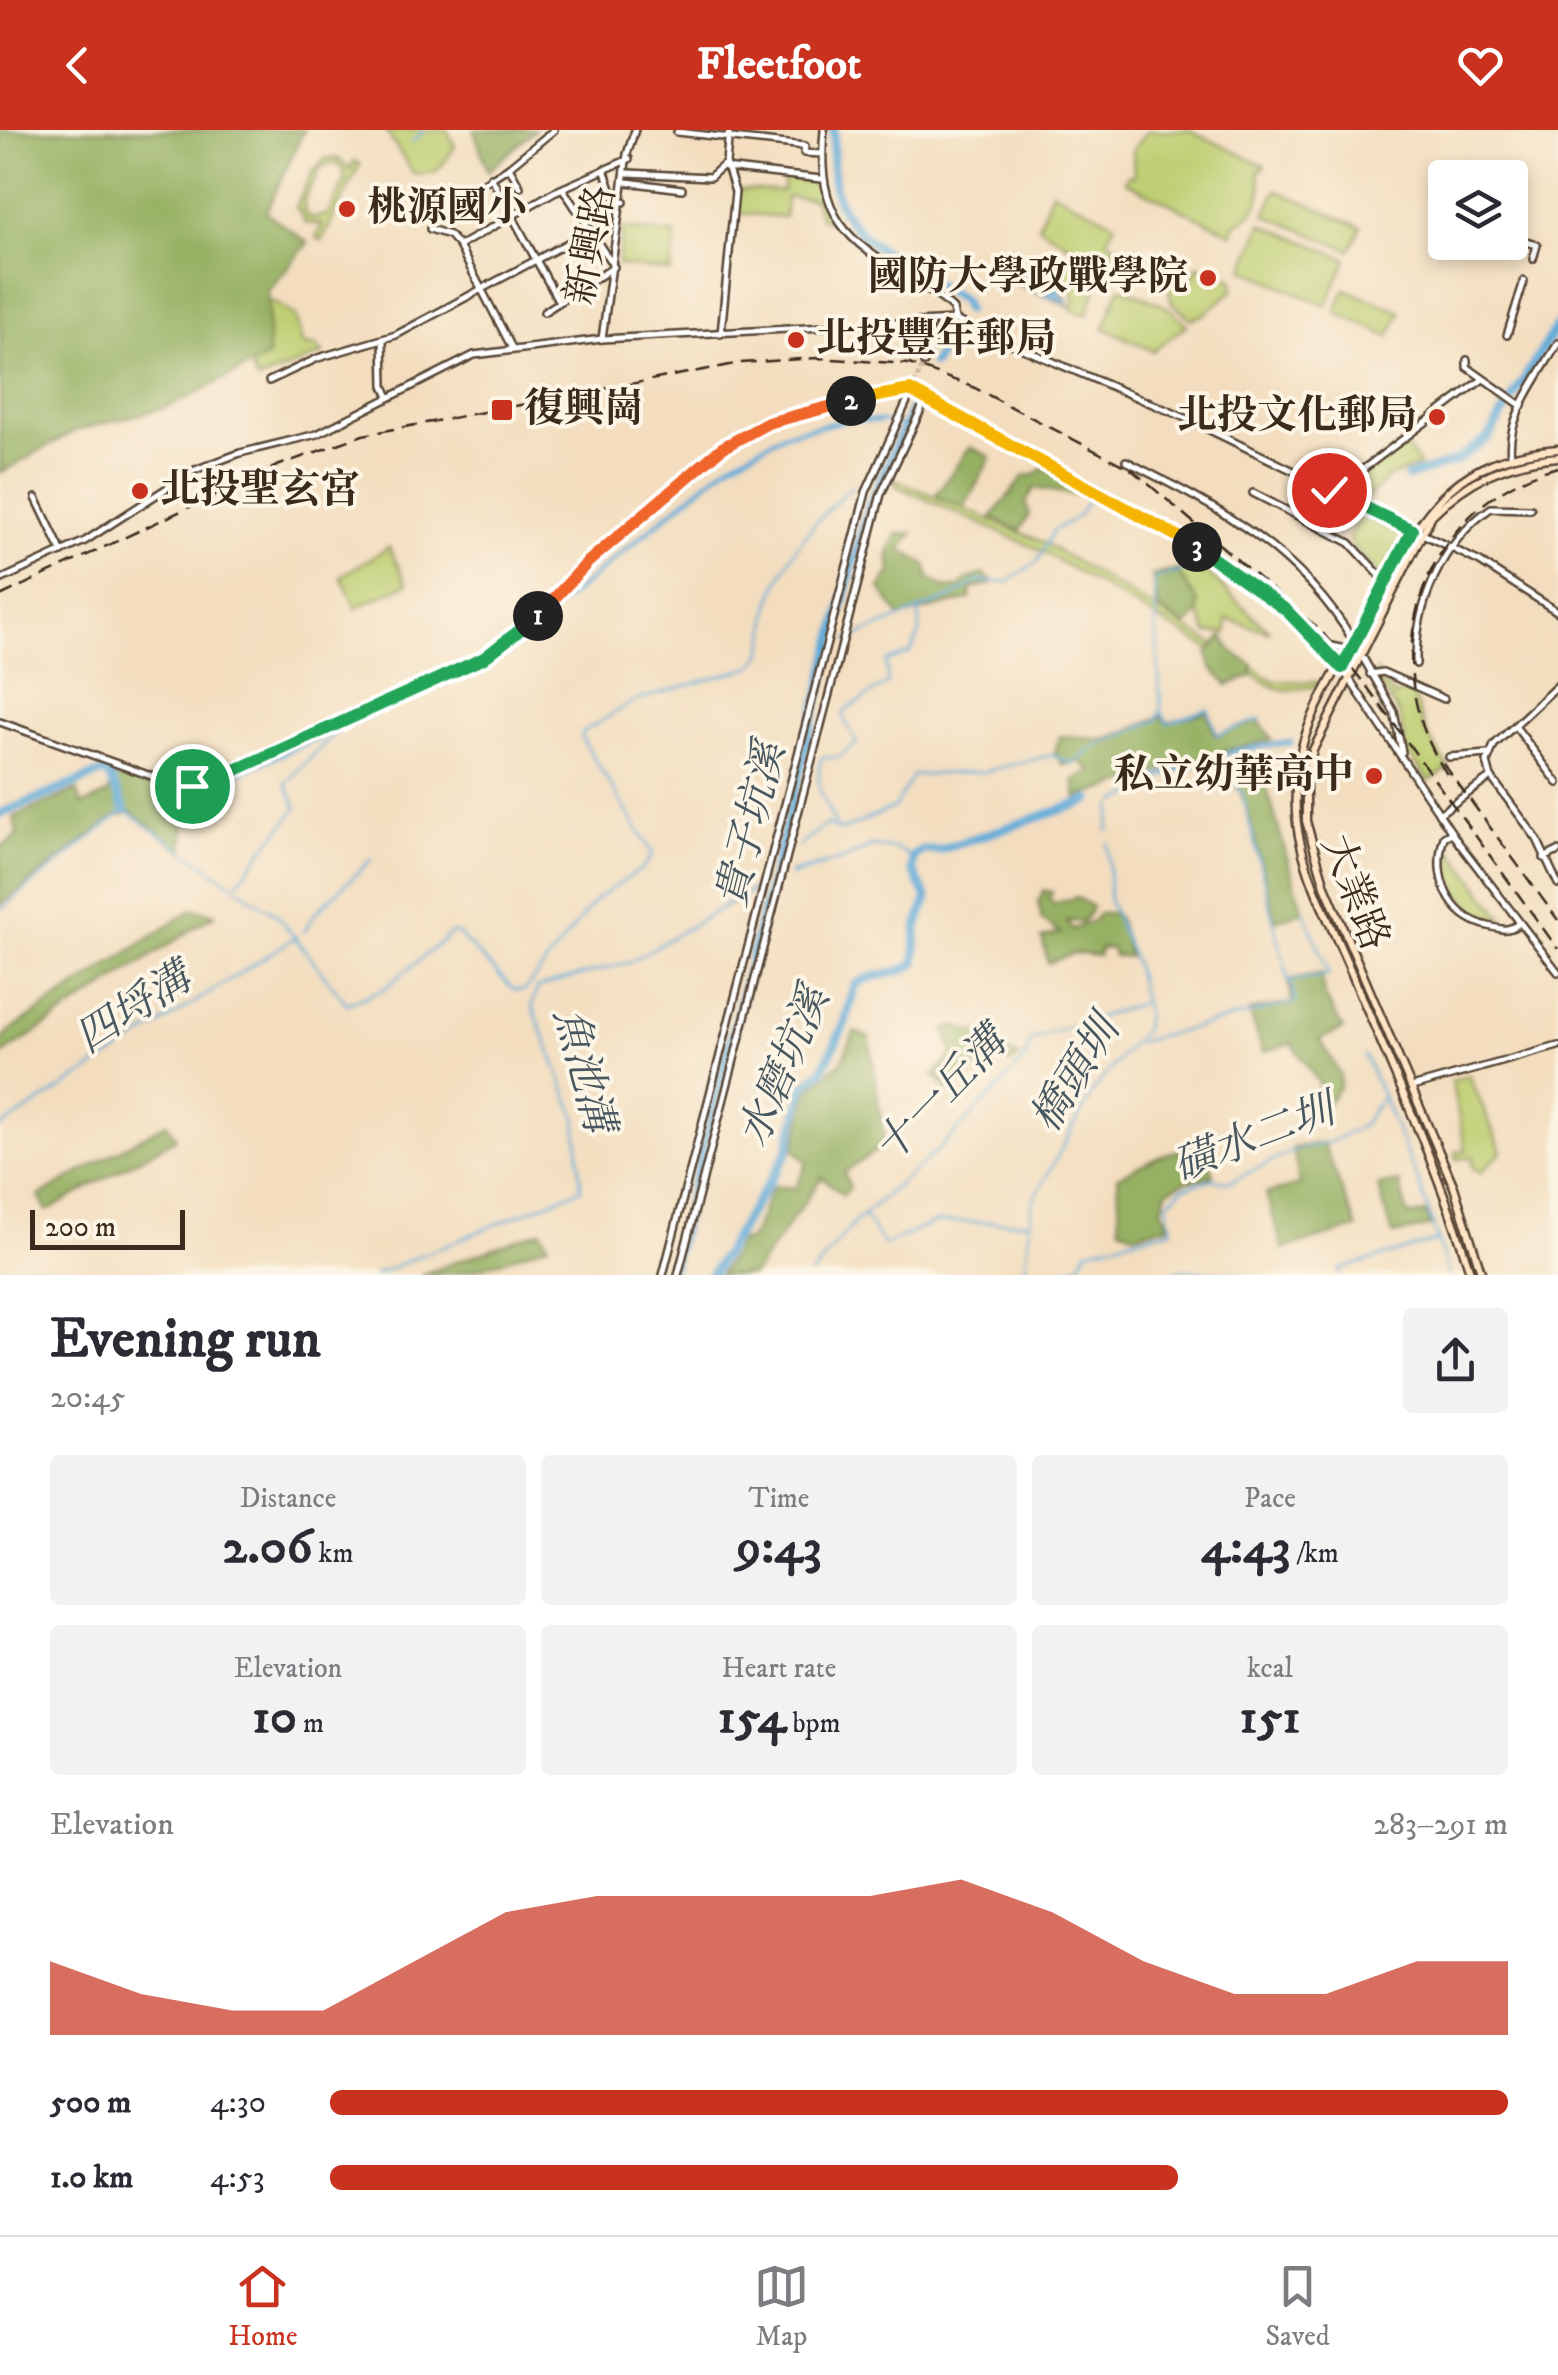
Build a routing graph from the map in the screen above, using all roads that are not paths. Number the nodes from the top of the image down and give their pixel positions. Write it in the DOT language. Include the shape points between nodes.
graph roads {
  1 [pos="554,130"];
  2 [pos="635,130"];
  3 [pos="824,130"];
  4 [pos="676,132"];
  5 [pos="729,133"];
  6 [pos="822,154"];
  7 [pos="629,159"];
  8 [pos="509,167"];
  9 [pos="725,167"];
  10 [pos="604,168"];
  11 [pos="628,173"];
  12 [pos="492,178"];
  13 [pos="821,179"];
  14 [pos="627,182"];
  15 [pos="520,187"];
  16 [pos="563,189"];
  17 [pos="682,189"];
  18 [pos="624,202"];
  19 [pos="510,216"];
  20 [pos="431,217"];
  21 [pos="430,229"];
  22 [pos="588,232"];
  23 [pos="1528,242"];
  24 [pos="459,246"];
  25 [pos="1533,259"];
  26 [pos="536,262"];
  27 [pos="614,267"];
  28 [pos="1524,281"];
  29 [pos="486,290"];
  30 [pos="559,302"];
  31 [pos="544,312"];
  32 [pos="955,320"];
  33 [pos="940,321"];
  34 [pos="721,334"];
  35 [pos="1507,334"];
  36 [pos="383,339"];
  37 [pos="602,339"];
  38 [pos="1558,344"];
  39 [pos="512,348"];
  40 [pos="1466,360"];
  41 [pos="924,363"];
  42 [pos="1483,379"];
  43 [pos="269,382"];
  44 [pos="909,393"];
  45 [pos="389,397"];
  46 [pos="925,397"];
  47 [pos="1521,405"];
  48 [pos="890,439"];
  49 [pos="904,445"];
  50 [pos="1558,449"];
  51 [pos="1511,456"];
  52 [pos="1558,457"];
  53 [pos="1126,461"];
  54 [pos="1334,492"];
  55 [pos="1253,493"];
  56 [pos="36,498"];
  57 [pos="1531,508"];
  58 [pos="1416,532"];
  59 [pos="1451,548"];
  60 [pos="62,552"];
  61 [pos="0,580"];
  62 [pos="1386,582"];
  63 [pos="1558,612"];
  64 [pos="1354,642"];
  65 [pos="1319,644"];
  66 [pos="1345,649"];
  67 [pos="1358,654"];
  68 [pos="1416,664"];
  69 [pos="1342,668"];
  70 [pos="1370,674"];
  71 [pos="1347,676"];
  72 [pos="1558,685"];
  73 [pos="1444,699"];
  74 [pos="0,722"];
  75 [pos="1514,725"];
  76 [pos="1488,754"];
  77 [pos="1448,757"];
  78 [pos="1406,764"];
  79 [pos="1491,777"];
  80 [pos="1558,783"];
  81 [pos="1439,814"];
  82 [pos="1451,832"];
  83 [pos="1558,851"];
  84 [pos="1544,858"];
  85 [pos="1558,884"];
  86 [pos="1518,924"];
  87 [pos="1558,972"];
  88 [pos="1558,1046"];
  89 [pos="1411,1087"];
  90 [pos="1402,1091"];
  91 [pos="663,1275"];
  92 [pos="678,1275"];
  93 [pos="1471,1275"];
  94 [pos="1482,1275"];
  1 -- 8 [label="street"];
  2 -- 7 [label="street"];
  3 -- 6 [label="street"];
  4 -- 5 [label="street"];
  5 -- 6 [label="street"];
  5 -- 9 [label="street"];
  6 -- 13 [label="street"];
  7 -- 10 [label="street"];
  7 -- 11 [label="street"];
  8 -- 12 [label="street"];
  8 -- 15 [label="street"];
  9 -- 11 [label="street, 新興路" via="704,180"];
  9 -- 13 [label="street, 新興路"];
  9 -- 34 [label="street" via="735,192"];
  10 -- 16 [label="street"];
  10 -- 18 [label="street" via="613,195"];
  11 -- 14 [label="street, 新興路"];
  12 -- 19 [label="street"];
  12 -- 20 [label="street"];
  13 -- 32 [label="street" via="848,234 943,300"];
  14 -- 17 [label="street"];
  14 -- 18 [label="street, 新興路"];
  16 -- 19 [label="street"];
  16 -- 22 [label="street"];
  18 -- 27 [label="street, 新興路"];
  19 -- 24 [label="street"];
  19 -- 26 [label="street"];
  21 -- 24 [label="street"];
  22 -- 26 [label="street"];
  22 -- 27 [label="street"];
  23 -- 25 [label="street" via="1537,245"];
  24 -- 29 [label="street"];
  26 -- 29 [label="street"];
  26 -- 30 [label="street"];
  27 -- 30 [label="street"];
  27 -- 37 [label="street, 新興路"];
  28 -- 35 [label="street"];
  29 -- 36 [label="street"];
  29 -- 39 [label="street"];
  30 -- 31 [label="street"];
  32 -- 33 [label="street"];
  32 -- 54 [label="street" via="1184,417"];
  33 -- 34 [label="street"];
  33 -- 41 [label="street"];
  34 -- 37 [label="street"];
  36 -- 43 [label="street" via="318,358"];
  36 -- 45 [label="street"];
  37 -- 39 [label="street"];
  38 -- 47 [label="street"];
  39 -- 45 [label="street" via="474,355"];
  40 -- 42 [label="street"];
  42 -- 47 [label="street"];
  42 -- 54 [label="street"];
  44 -- 46 [label="street, bridge"];
  44 -- 48 [label="street"];
  44 -- 74 [label="street" via="744,434 484,658 204,784 179,786"];
  45 -- 60 [label="street" via="316,434 195,470"];
  46 -- 49 [label="street"];
  46 -- 65 [label="street" via="1188,541 1286,610"];
  47 -- 51 [label="street"];
  48 -- 49 [label="street"];
  48 -- 91 [label="street" via="866,492"];
  49 -- 92 [label="street" via="881,494"];
  50 -- 51 [label="main road, 大業路"];
  51 -- 58 [label="main road, 大業路" via="1457,482 1434,501"];
  52 -- 58 [label="main road, 大業路" via="1493,470 1458,490"];
  53 -- 64 [label="street" via="1280,550"];
  54 -- 58 [label="street"];
  55 -- 62 [label="street" via="1350,543"];
  56 -- 60 [label="street"];
  57 -- 59 [label="street" via="1491,508"];
  58 -- 59 [label="street"];
  58 -- 62 [label="main road, 大業路"];
  58 -- 67 [label="main road, 大業路"];
  59 -- 63 [label="street"];
  59 -- 68 [label="street" via="1421,611"];
  60 -- 61 [label="street"];
  62 -- 64 [label="main road, 大業路"];
  64 -- 67 [label="street"];
  64 -- 69 [label="main road, 大業路"];
  65 -- 66 [label="street"];
  65 -- 69 [label="street"];
  67 -- 70 [label="street"];
  67 -- 71 [label="main road, 大業路"];
  69 -- 71 [label="street"];
  69 -- 90 [label="main road, 大業路" via="1304,742 1296,816 1301,848"];
  70 -- 73 [label="street" via="1382,672"];
  70 -- 78 [label="street" via="1394,712"];
  71 -- 78 [label="street"];
  71 -- 89 [label="main road, 大業路" via="1313,750 1306,822 1325,886"];
  72 -- 75 [label="street"];
  75 -- 76 [label="street"];
  75 -- 80 [label="street"];
  76 -- 77 [label="street"];
  76 -- 79 [label="street"];
  78 -- 81 [label="street"];
  79 -- 81 [label="street"];
  79 -- 84 [label="street"];
  81 -- 82 [label="street"];
  82 -- 86 [label="street"];
  82 -- 86 [label="street" via="1439,864 1448,899 1478,924"];
  83 -- 84 [label="street"];
  84 -- 85 [label="street"];
  86 -- 87 [label="street"];
  88 -- 89 [label="street"];
  89 -- 90 [label="street"];
  89 -- 94 [label="main road, 大業路" via="1454,1186"];
  90 -- 93 [label="main road, 大業路"];
}
